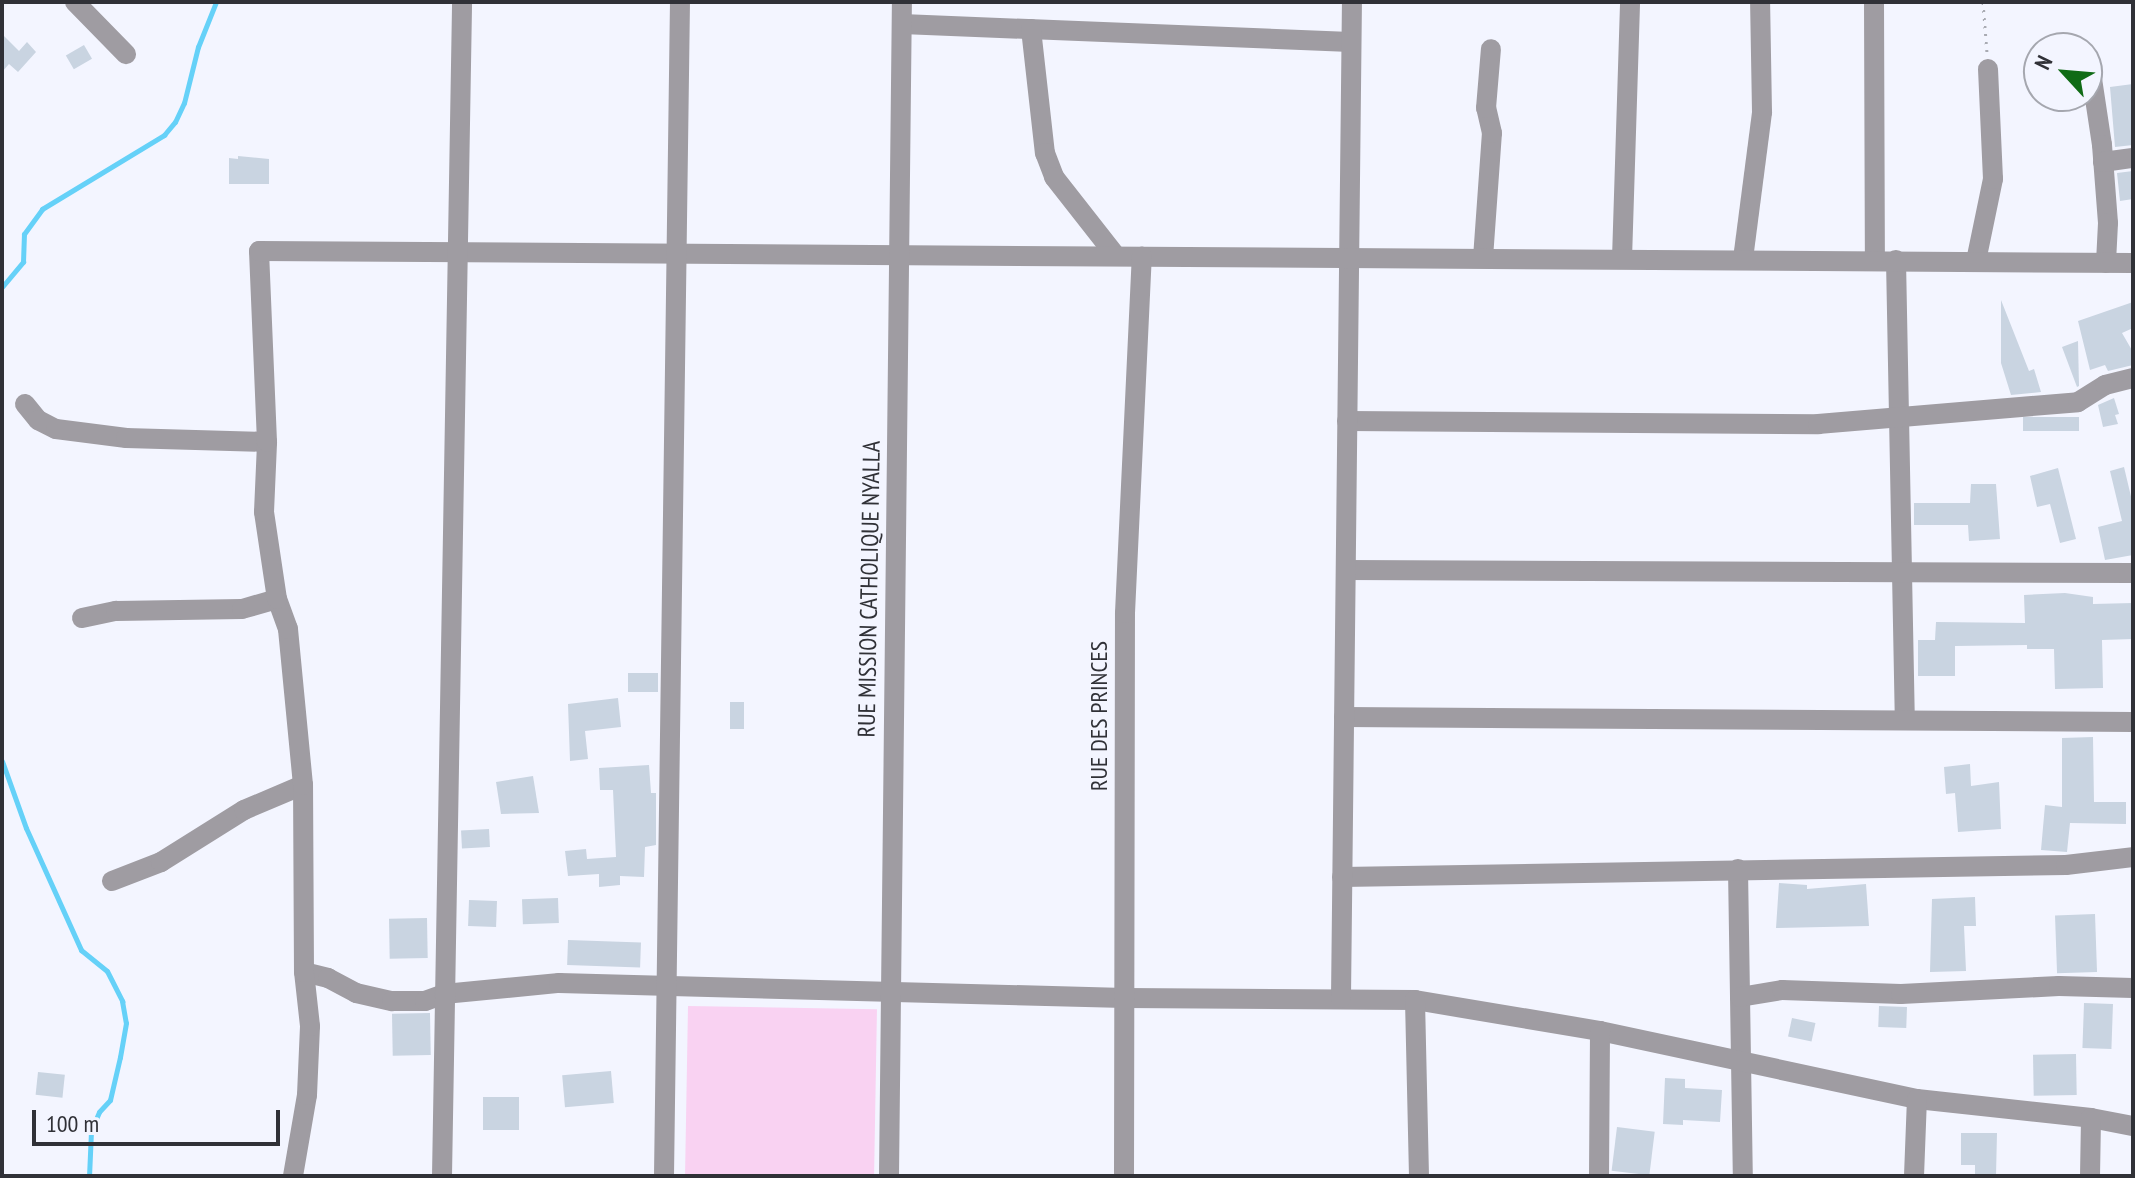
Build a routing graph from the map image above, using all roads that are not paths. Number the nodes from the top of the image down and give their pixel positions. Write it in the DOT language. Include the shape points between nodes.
graph roads {
  1 [pos="75,2"];
  2 [pos="462,2"];
  3 [pos="680,2"];
  4 [pos="902,2"];
  5 [pos="1352,2"];
  6 [pos="1630,2"];
  7 [pos="1760,2"];
  8 [pos="1874,2"];
  9 [pos="902,24"];
  10 [pos="1031,29"];
  11 [pos="1351,42"];
  12 [pos="1491,49"];
  13 [pos="126,54"];
  14 [pos="1988,69"];
  15 [pos="2096,112"];
  16 [pos="2133,158"];
  17 [pos="2103,162"];
  18 [pos="458,252"];
  19 [pos="677,253"];
  20 [pos="900,254"];
  21 [pos="1116,256"];
  22 [pos="1142,256"];
  23 [pos="1349,257"];
  24 [pos="1483,258"];
  25 [pos="1622,259"];
  26 [pos="1743,259"];
  27 [pos="1875,260"];
  28 [pos="1896,260"];
  29 [pos="1976,261"];
  30 [pos="2106,263"];
  31 [pos="2133,263"];
  32 [pos="2133,378"];
  33 [pos="25,404"];
  34 [pos="1897,417"];
  35 [pos="1347,421"];
  36 [pos="267,442"];
  37 [pos="1346,570"];
  38 [pos="1902,573"];
  39 [pos="2133,573"];
  40 [pos="277,599"];
  41 [pos="82,618"];
  42 [pos="1344,717"];
  43 [pos="1905,719"];
  44 [pos="2133,722"];
  45 [pos="303,785"];
  46 [pos="2133,857"];
  47 [pos="1738,869"];
  48 [pos="1342,877"];
  49 [pos="112,881"];
  50 [pos="304,972"];
  51 [pos="665,984"];
  52 [pos="2133,988"];
  53 [pos="890,992"];
  54 [pos="444,994"];
  55 [pos="1740,997"];
  56 [pos="1125,998"];
  57 [pos="1341,998"];
  58 [pos="1415,1000"];
  59 [pos="1600,1031"];
  60 [pos="1740,1059"];
  61 [pos="1917,1099"];
  62 [pos="2091,1118"];
  63 [pos="2133,1126"];
  64 [pos="293,1176"];
  65 [pos="442,1176"];
  66 [pos="664,1176"];
  67 [pos="889,1176"];
  68 [pos="1124,1176"];
  69 [pos="1419,1176"];
  70 [pos="1599,1176"];
  71 [pos="1743,1176"];
  72 [pos="1914,1176"];
  73 [pos="2090,1176"];
  1 -- 13 [label="street"];
  2 -- 18 [label="street"];
  3 -- 19 [label="street"];
  4 -- 9 [label="street, RUE MISSION CATHOLIQUE NYALLA"];
  5 -- 11 [label="street"];
  6 -- 25 [label="street"];
  7 -- 26 [label="street" via="1762,112"];
  8 -- 27 [label="street"];
  9 -- 10 [label="street"];
  9 -- 20 [label="street, RUE MISSION CATHOLIQUE NYALLA"];
  10 -- 11 [label="street"];
  10 -- 21 [label="street" via="1045,153 1054,177"];
  11 -- 23 [label="street"];
  12 -- 24 [label="street" via="1486,108 1492,133"];
  14 -- 29 [label="street" via="1993,179"];
  15 -- 17 [label="street"];
  16 -- 17 [label="street"];
  17 -- 30 [label="street"];
  18 -- 19 [label="street"];
  18 -- 36 [label="street" via="259,251"];
  18 -- 54 [label="street"];
  19 -- 20 [label="street"];
  19 -- 51 [label="street"];
  20 -- 21 [label="street"];
  20 -- 53 [label="street, RUE MISSION CATHOLIQUE NYALLA"];
  21 -- 22 [label="street"];
  22 -- 23 [label="street"];
  22 -- 56 [label="street, RUE DES PRINCES" via="1125,613"];
  23 -- 24 [label="street"];
  23 -- 35 [label="street"];
  24 -- 25 [label="street"];
  25 -- 26 [label="street"];
  26 -- 27 [label="street"];
  27 -- 28 [label="street"];
  28 -- 29 [label="street"];
  28 -- 34 [label="street"];
  29 -- 30 [label="street"];
  30 -- 31 [label="street"];
  32 -- 34 [label="street" via="2105,385 2078,402"];
  33 -- 36 [label="street" via="38,420 56,429 126,438"];
  34 -- 35 [label="street" via="1818,424"];
  34 -- 38 [label="street"];
  35 -- 37 [label="street"];
  36 -- 40 [label="street" via="264,512"];
  37 -- 38 [label="street"];
  37 -- 42 [label="street"];
  38 -- 39 [label="street"];
  38 -- 43 [label="street"];
  40 -- 41 [label="street" via="242,609 116,611"];
  40 -- 45 [label="street" via="288,629"];
  42 -- 43 [label="street"];
  42 -- 48 [label="street"];
  43 -- 44 [label="street"];
  45 -- 49 [label="street" via="244,810 161,862"];
  45 -- 50 [label="street"];
  46 -- 47 [label="street" via="2066,865"];
  47 -- 48 [label="street"];
  47 -- 55 [label="street"];
  48 -- 57 [label="street"];
  50 -- 54 [label="street" via="392,1001 425,1001"];
  50 -- 64 [label="street" via="310,1026 307,1095"];
  51 -- 53 [label="street"];
  51 -- 54 [label="street" via="559,983"];
  51 -- 66 [label="street"];
  52 -- 55 [label="street" via="1901,994 1782,990"];
  53 -- 56 [label="street"];
  53 -- 67 [label="street, RUE MISSION CATHOLIQUE NYALLA"];
  54 -- 65 [label="street"];
  55 -- 60 [label="street"];
  56 -- 57 [label="street"];
  56 -- 68 [label="street, RUE DES PRINCES"];
  57 -- 58 [label="street"];
  58 -- 59 [label="street"];
  58 -- 69 [label="street"];
  59 -- 60 [label="street"];
  59 -- 70 [label="street"];
  60 -- 61 [label="street"];
  60 -- 71 [label="street"];
  61 -- 62 [label="street"];
  61 -- 72 [label="street"];
  62 -- 63 [label="street"];
  62 -- 73 [label="street"];
}
